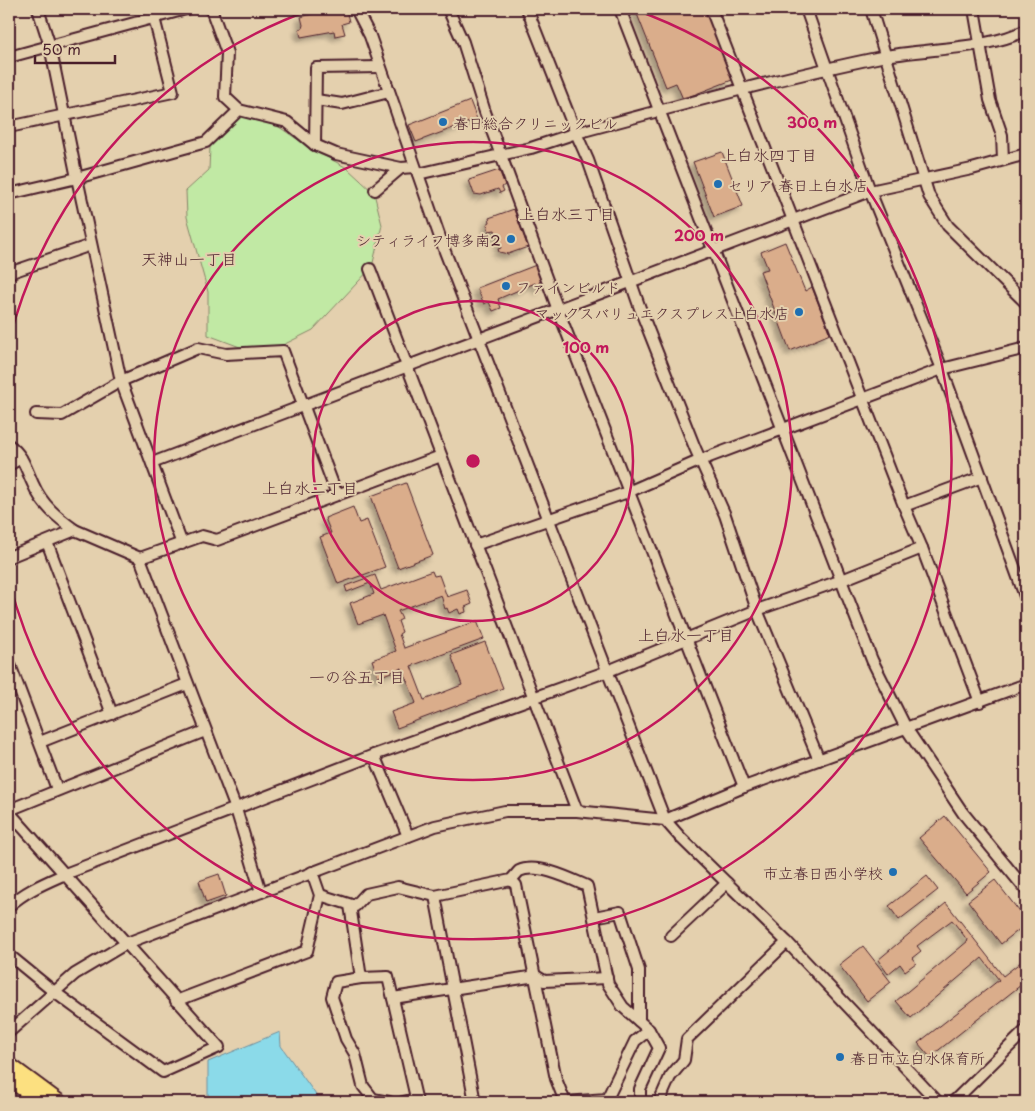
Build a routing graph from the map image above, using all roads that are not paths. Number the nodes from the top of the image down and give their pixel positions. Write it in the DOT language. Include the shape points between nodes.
graph roads {
  1 [pos="38,9"];
  2 [pos="186,9"];
  3 [pos="211,9"];
  4 [pos="356,9"];
  5 [pos="448,9"];
  6 [pos="527,9"];
  7 [pos="620,9"];
  8 [pos="711,9"];
  9 [pos="806,9"];
  10 [pos="871,9"];
  11 [pos="974,9"];
  12 [pos="154,18"];
  13 [pos="1026,30"];
  14 [pos="980,43"];
  15 [pos="50,46"];
  16 [pos="885,56"];
  17 [pos="9,57"];
  18 [pos="380,67"];
  19 [pos="826,69"];
  20 [pos="743,90"];
  21 [pos="389,92"];
  22 [pos="316,100"];
  23 [pos="239,110"];
  24 [pos="659,111"];
  25 [pos="62,116"];
  26 [pos="9,127"];
  27 [pos="576,133"];
  28 [pos="315,145"];
  29 [pos="500,154"];
  30 [pos="1026,154"];
  31 [pos="1003,160"];
  32 [pos="401,168"];
  33 [pos="417,171"];
  34 [pos="76,178"];
  35 [pos="923,180"];
  36 [pos="375,190"];
  37 [pos="870,191"];
  38 [pos="9,194"];
  39 [pos="792,219"];
  40 [pos="91,245"];
  41 [pos="713,250"];
  42 [pos="370,269"];
  43 [pos="9,273"];
  44 [pos="630,281"];
  45 [pos="1026,303"];
  46 [pos="558,310"];
  47 [pos="479,340"];
  48 [pos="1026,348"];
  49 [pos="406,365"];
  50 [pos="942,369"];
  51 [pos="121,381"];
  52 [pos="862,398"];
  53 [pos="304,404"];
  54 [pos="36,414"];
  55 [pos="782,430"];
  56 [pos="9,445"];
  57 [pos="441,456"];
  58 [pos="21,458"];
  59 [pos="701,460"];
  60 [pos="152,463"];
  61 [pos="9,465"];
  62 [pos="982,477"];
  63 [pos="628,492"];
  64 [pos="337,495"];
  65 [pos="904,506"];
  66 [pos="549,519"];
  67 [pos="75,530"];
  68 [pos="47,542"];
  69 [pos="182,544"];
  70 [pos="475,545"];
  71 [pos="922,548"];
  72 [pos="9,558"];
  73 [pos="140,558"];
  74 [pos="842,580"];
  75 [pos="1026,599"];
  76 [pos="757,610"];
  77 [pos="686,638"];
  78 [pos="9,662"];
  79 [pos="608,671"];
  80 [pos="187,684"];
  81 [pos="1026,684"];
  82 [pos="532,697"];
  83 [pos="980,702"];
  84 [pos="112,714"];
  85 [pos="906,728"];
  86 [pos="205,731"];
  87 [pos="40,742"];
  88 [pos="374,754"];
  89 [pos="819,760"];
  90 [pos="744,787"];
  91 [pos="57,789"];
  92 [pos="236,809"];
  93 [pos="577,810"];
  94 [pos="9,811"];
  95 [pos="665,820"];
  96 [pos="408,836"];
  97 [pos="312,872"];
  98 [pos="65,874"];
  99 [pos="511,880"];
  100 [pos="727,883"];
  101 [pos="1026,890"];
  102 [pos="261,892"];
  103 [pos="320,895"];
  104 [pos="435,896"];
  105 [pos="350,904"];
  106 [pos="9,906"];
  107 [pos="594,917"];
  108 [pos="671,936"];
  109 [pos="787,942"];
  110 [pos="127,944"];
  111 [pos="9,955"];
  112 [pos="536,976"];
  113 [pos="361,978"];
  114 [pos="607,978"];
  115 [pos="453,988"];
  116 [pos="54,991"];
  117 [pos="393,998"];
  118 [pos="176,1000"];
  119 [pos="639,1021"];
  120 [pos="649,1030"];
  121 [pos="1026,1030"];
  122 [pos="9,1032"];
  123 [pos="9,1065"];
  124 [pos="9,1079"];
  125 [pos="417,1101"];
  126 [pos="578,1101"];
  127 [pos="933,1101"];
  128 [pos="42,1102"];
  129 [pos="60,1102"];
  130 [pos="389,1102"];
  131 [pos="403,1102"];
  132 [pos="475,1102"];
  133 [pos="643,1102"];
  134 [pos="659,1102"];
  135 [pos="953,1102"];
  1 -- 15 [label="street"];
  2 -- 12 [label="street"];
  3 -- 23 [label="street" via="227,54 225,97"];
  4 -- 18 [label="street" via="370,36"];
  5 -- 29 [label="street" via="463,42"];
  6 -- 27 [label="street"];
  7 -- 24 [label="street"];
  8 -- 20 [label="street"];
  9 -- 19 [label="street"];
  10 -- 16 [label="street"];
  11 -- 14 [label="street"];
  12 -- 15 [label="street"];
  12 -- 25 [label="street" via="173,92"];
  13 -- 14 [label="street" via="1016,36"];
  14 -- 16 [label="street"];
  14 -- 31 [label="street" via="990,100 1002,135"];
  15 -- 17 [label="street"];
  15 -- 25 [label="street"];
  16 -- 19 [label="street"];
  16 -- 35 [label="street"];
  18 -- 21 [label="street"];
  18 -- 22 [label="street" via="316,68"];
  19 -- 20 [label="street"];
  19 -- 37 [label="street"];
  20 -- 24 [label="street"];
  20 -- 39 [label="street"];
  21 -- 22 [label="street" via="342,104"];
  21 -- 33 [label="street"];
  22 -- 28 [label="street"];
  23 -- 28 [label="street" via="287,122"];
  23 -- 34 [label="street" via="206,142"];
  24 -- 27 [label="street"];
  24 -- 41 [label="street"];
  25 -- 26 [label="street"];
  25 -- 34 [label="street"];
  27 -- 29 [label="street" via="532,148"];
  27 -- 44 [label="street"];
  28 -- 32 [label="street" via="336,154"];
  29 -- 33 [label="street"];
  29 -- 46 [label="street"];
  30 -- 31 [label="street"];
  31 -- 35 [label="street"];
  32 -- 33 [label="street"];
  32 -- 36 [label="street"];
  33 -- 47 [label="street"];
  34 -- 38 [label="street"];
  34 -- 40 [label="street"];
  35 -- 37 [label="street"];
  35 -- 45 [label="street" via="928,196 948,226"];
  37 -- 39 [label="street"];
  37 -- 50 [label="street"];
  39 -- 41 [label="street"];
  39 -- 52 [label="street"];
  40 -- 43 [label="street"];
  40 -- 51 [label="street"];
  41 -- 44 [label="street"];
  41 -- 55 [label="street"];
  42 -- 49 [label="street"];
  44 -- 46 [label="street"];
  44 -- 59 [label="street"];
  46 -- 47 [label="street"];
  46 -- 63 [label="street"];
  47 -- 49 [label="street"];
  47 -- 66 [label="street"];
  48 -- 50 [label="street"];
  49 -- 53 [label="street"];
  49 -- 57 [label="street"];
  50 -- 52 [label="street"];
  50 -- 62 [label="street"];
  51 -- 53 [label="street" via="198,348 226,354 283,351"];
  51 -- 54 [label="street" via="62,415"];
  51 -- 60 [label="street"];
  52 -- 55 [label="street"];
  52 -- 65 [label="street"];
  53 -- 60 [label="street"];
  53 -- 64 [label="street"];
  55 -- 59 [label="street"];
  55 -- 74 [label="street"];
  56 -- 58 [label="street"];
  57 -- 64 [label="street"];
  57 -- 70 [label="street"];
  58 -- 61 [label="street"];
  58 -- 67 [label="street" via="33,485 52,513"];
  59 -- 63 [label="street"];
  59 -- 76 [label="street" via="725,516"];
  60 -- 69 [label="street"];
  62 -- 65 [label="street"];
  62 -- 75 [label="street"];
  63 -- 66 [label="street"];
  63 -- 77 [label="street"];
  64 -- 69 [label="street" via="216,540 202,536"];
  65 -- 71 [label="street"];
  66 -- 70 [label="street"];
  66 -- 79 [label="street"];
  67 -- 68 [label="street"];
  67 -- 73 [label="street"];
  68 -- 72 [label="street"];
  68 -- 84 [label="street"];
  69 -- 73 [label="street"];
  70 -- 82 [label="street"];
  71 -- 74 [label="street"];
  71 -- 83 [label="street"];
  73 -- 80 [label="street"];
  74 -- 76 [label="street"];
  74 -- 85 [label="street" via="872,660"];
  76 -- 77 [label="street"];
  76 -- 89 [label="street"];
  77 -- 79 [label="street"];
  77 -- 90 [label="street"];
  78 -- 87 [label="street"];
  79 -- 82 [label="street"];
  79 -- 95 [label="street"];
  80 -- 84 [label="street"];
  80 -- 86 [label="street"];
  81 -- 83 [label="street"];
  82 -- 88 [label="street"];
  82 -- 93 [label="street"];
  83 -- 85 [label="street"];
  84 -- 87 [label="street"];
  85 -- 89 [label="street"];
  85 -- 101 [label="street" via="963,813"];
  86 -- 91 [label="street"];
  86 -- 92 [label="street"];
  87 -- 91 [label="street"];
  88 -- 92 [label="street"];
  88 -- 96 [label="street"];
  89 -- 90 [label="street"];
  90 -- 95 [label="street"];
  91 -- 94 [label="street"];
  92 -- 98 [label="street"];
  92 -- 102 [label="street"];
  93 -- 95 [label="street"];
  93 -- 96 [label="street" via="505,811 435,826"];
  94 -- 98 [label="street"];
  95 -- 100 [label="street"];
  96 -- 97 [label="street"];
  97 -- 102 [label="street"];
  97 -- 103 [label="street"];
  98 -- 106 [label="street" via="42,884"];
  98 -- 110 [label="street"];
  99 -- 104 [label="street"];
  99 -- 107 [label="street" via="519,871 534,868 587,886"];
  99 -- 112 [label="street" via="516,885"];
  100 -- 108 [label="street"];
  100 -- 109 [label="street"];
  102 -- 110 [label="street"];
  103 -- 105 [label="street"];
  103 -- 118 [label="street" via="307,951"];
  104 -- 105 [label="street" via="398,887 366,894 355,906"];
  104 -- 115 [label="street"];
  105 -- 113 [label="street"];
  107 -- 114 [label="street"];
  107 -- 119 [label="street" via="620,912 639,970"];
  109 -- 127 [label="street"];
  109 -- 134 [label="street" via="687,1039 684,1060 670,1077"];
  110 -- 116 [label="street" via="75,974"];
  110 -- 118 [label="street"];
  111 -- 116 [label="street"];
  112 -- 114 [label="street" via="544,981"];
  112 -- 115 [label="street"];
  112 -- 126 [label="street" via="556,1079 565,1102"];
  113 -- 117 [label="street" via="388,976"];
  113 -- 130 [label="street" via="336,982 332,997 355,1054 363,1086 373,1099"];
  114 -- 119 [label="street" via="623,1007"];
  115 -- 117 [label="street"];
  115 -- 132 [label="street"];
  116 -- 118 [label="street" via="163,1072 218,1047"];
  116 -- 122 [label="street"];
  117 -- 125 [label="street"];
  119 -- 120 [label="street"];
  120 -- 126 [label="street" via="635,1041 607,1098"];
  120 -- 133 [label="street" via="659,1048 640,1089"];
  121 -- 135 [label="street"];
  123 -- 129 [label="main road"];
  124 -- 128 [label="main road"];
  125 -- 131 [label="street"];
}
